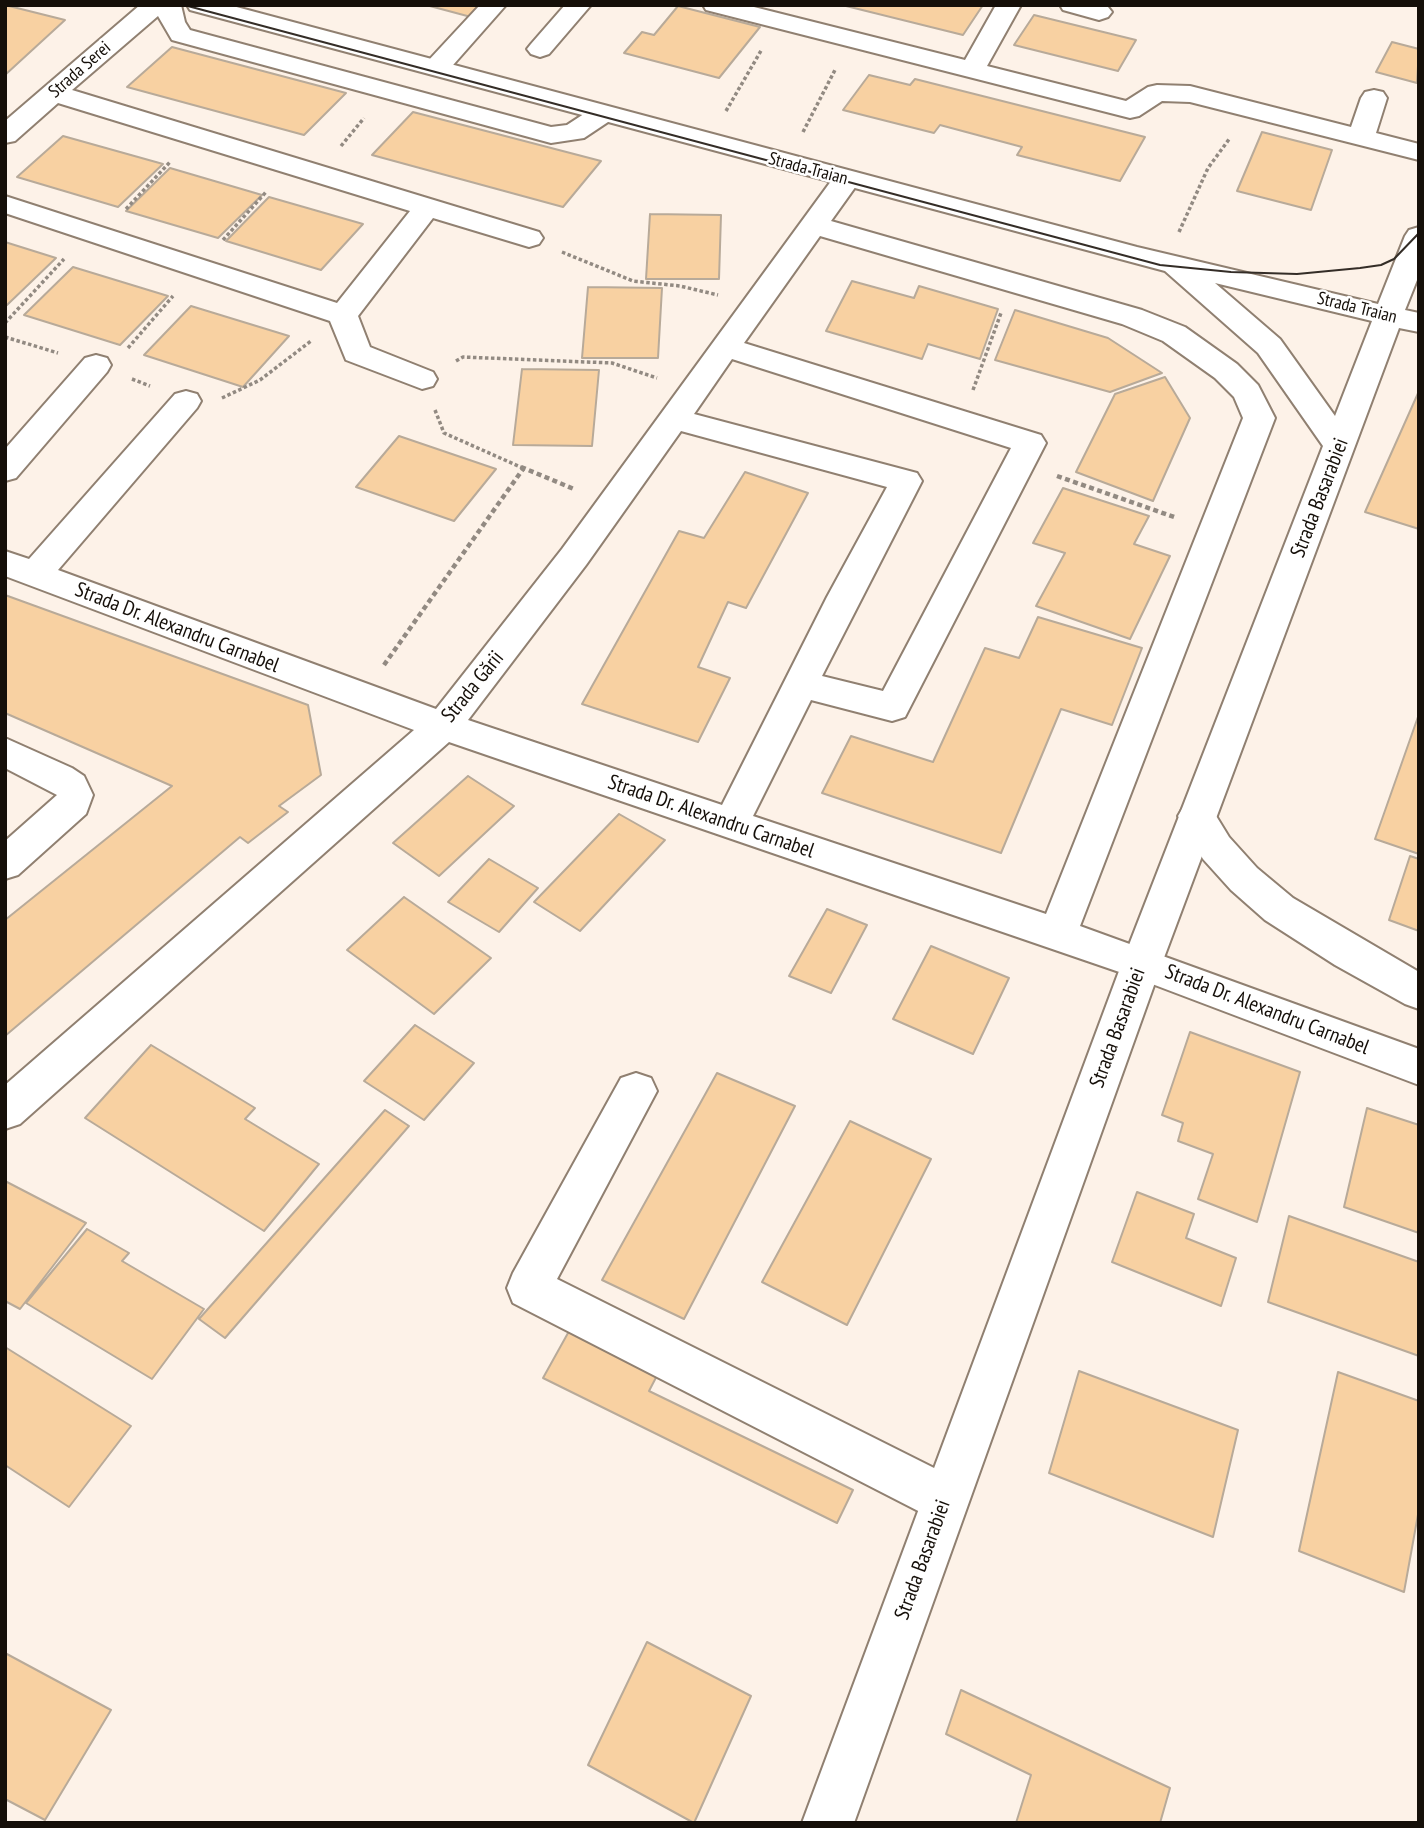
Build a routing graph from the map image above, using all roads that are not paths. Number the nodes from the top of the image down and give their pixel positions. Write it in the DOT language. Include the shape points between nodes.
graph roads {
  1 [pos="155,5"];
  2 [pos="168,5"];
  3 [pos="199,5"];
  4 [pos="494,5"];
  5 [pos="579,5"];
  6 [pos="715,5"];
  7 [pos="1009,5"];
  8 [pos="1072,5"];
  9 [pos="1099,12"];
  10 [pos="540,49"];
  11 [pos="437,67"];
  12 [pos="972,70"];
  13 [pos="54,93"];
  14 [pos="1374,98"];
  15 [pos="602,114"];
  16 [pos="12,122"];
  17 [pos="1362,138"];
  18 [pos="1419,152"];
  19 [pos="847,179"];
  20 [pos="5,204"];
  21 [pos="427,207"];
  22 [pos="814,225"];
  23 [pos="1419,236"];
  24 [pos="529,238"];
  25 [pos="1166,261"];
  26 [pos="343,315"];
  27 [pos="1403,319"];
  28 [pos="726,347"];
  29 [pos="96,365"];
  30 [pos="422,379"];
  31 [pos="186,401"];
  32 [pos="674,419"];
  33 [pos="1340,446"];
  34 [pos="5,470"];
  35 [pos="20,569"];
  36 [pos="801,684"];
  37 [pos="444,725"];
  38 [pos="5,752"];
  39 [pos="1197,816"];
  40 [pos="731,824"];
  41 [pos="5,864"];
  42 [pos="1057,934"];
  43 [pos="1142,963"];
  44 [pos="1419,992"];
  45 [pos="1419,1067"];
  46 [pos="636,1091"];
  47 [pos="5,1111"];
  48 [pos="945,1499"];
  49 [pos="828,1823"];
  1 -- 13 [label="main road, Strada Serei"];
  2 -- 15 [label="main road" via="181,35 551,135 574,132"];
  3 -- 11 [label="main road, Strada Traian"];
  4 -- 11 [label="main road"];
  5 -- 10 [label="main road"];
  6 -- 12 [label="main road"];
  7 -- 12 [label="main road"];
  8 -- 9 [label="main road"];
  11 -- 15 [label="main road, Strada Traian"];
  12 -- 17 [label="main road" via="1130,110 1157,93 1190,94"];
  13 -- 16 [label="main road, Strada Serei"];
  13 -- 21 [label="main road"];
  14 -- 17 [label="main road"];
  15 -- 19 [label="main road, Strada Traian"];
  17 -- 18 [label="main road"];
  19 -- 22 [label="main road, Strada Gării"];
  19 -- 25 [label="main road, Strada Traian"];
  20 -- 26 [label="main road"];
  21 -- 24 [label="main road"];
  21 -- 26 [label="main road"];
  22 -- 28 [label="main road, Strada Gării"];
  22 -- 42 [label="main road" via="1132,317 1174,334 1247,391 1259,418"];
  23 -- 27 [label="main road, Strada Basarabiei"];
  25 -- 27 [label="main road, Strada Traian"];
  25 -- 33 [label="main road" via="1269,346"];
  26 -- 30 [label="main road" via="357,353"];
  27 -- 33 [label="main road, Strada Basarabiei"];
  28 -- 32 [label="main road, Strada Gării"];
  28 -- 36 [label="main road" via="1030,443 892,708"];
  29 -- 34 [label="main road"];
  31 -- 35 [label="main road"];
  32 -- 36 [label="main road" via="906,481"];
  32 -- 37 [label="main road, Strada Gării" via="575,558"];
  33 -- 39 [label="main road, Strada Basarabiei"];
  35 -- 37 [label="main road, Strada Dr. Alexandru Carnabel"];
  36 -- 40 [label="main road"];
  37 -- 40 [label="main road, Strada Dr. Alexandru Carnabel"];
  37 -- 47 [label="main road, Strada Gării"];
  38 -- 41 [label="main road" via="59,778 75,795 73,804"];
  39 -- 43 [label="main road, Strada Basarabiei"];
  39 -- 44 [label="main road" via="1216,848 1279,909"];
  40 -- 42 [label="main road, Strada Dr. Alexandru Carnabel"];
  42 -- 43 [label="main road, Strada Dr. Alexandru Carnabel"];
  43 -- 45 [label="main road, Strada Dr. Alexandru Carnabel"];
  43 -- 48 [label="main road, Strada Basarabiei"];
  46 -- 48 [label="main road" via="529,1288"];
  48 -- 49 [label="main road, Strada Basarabiei"];
}
